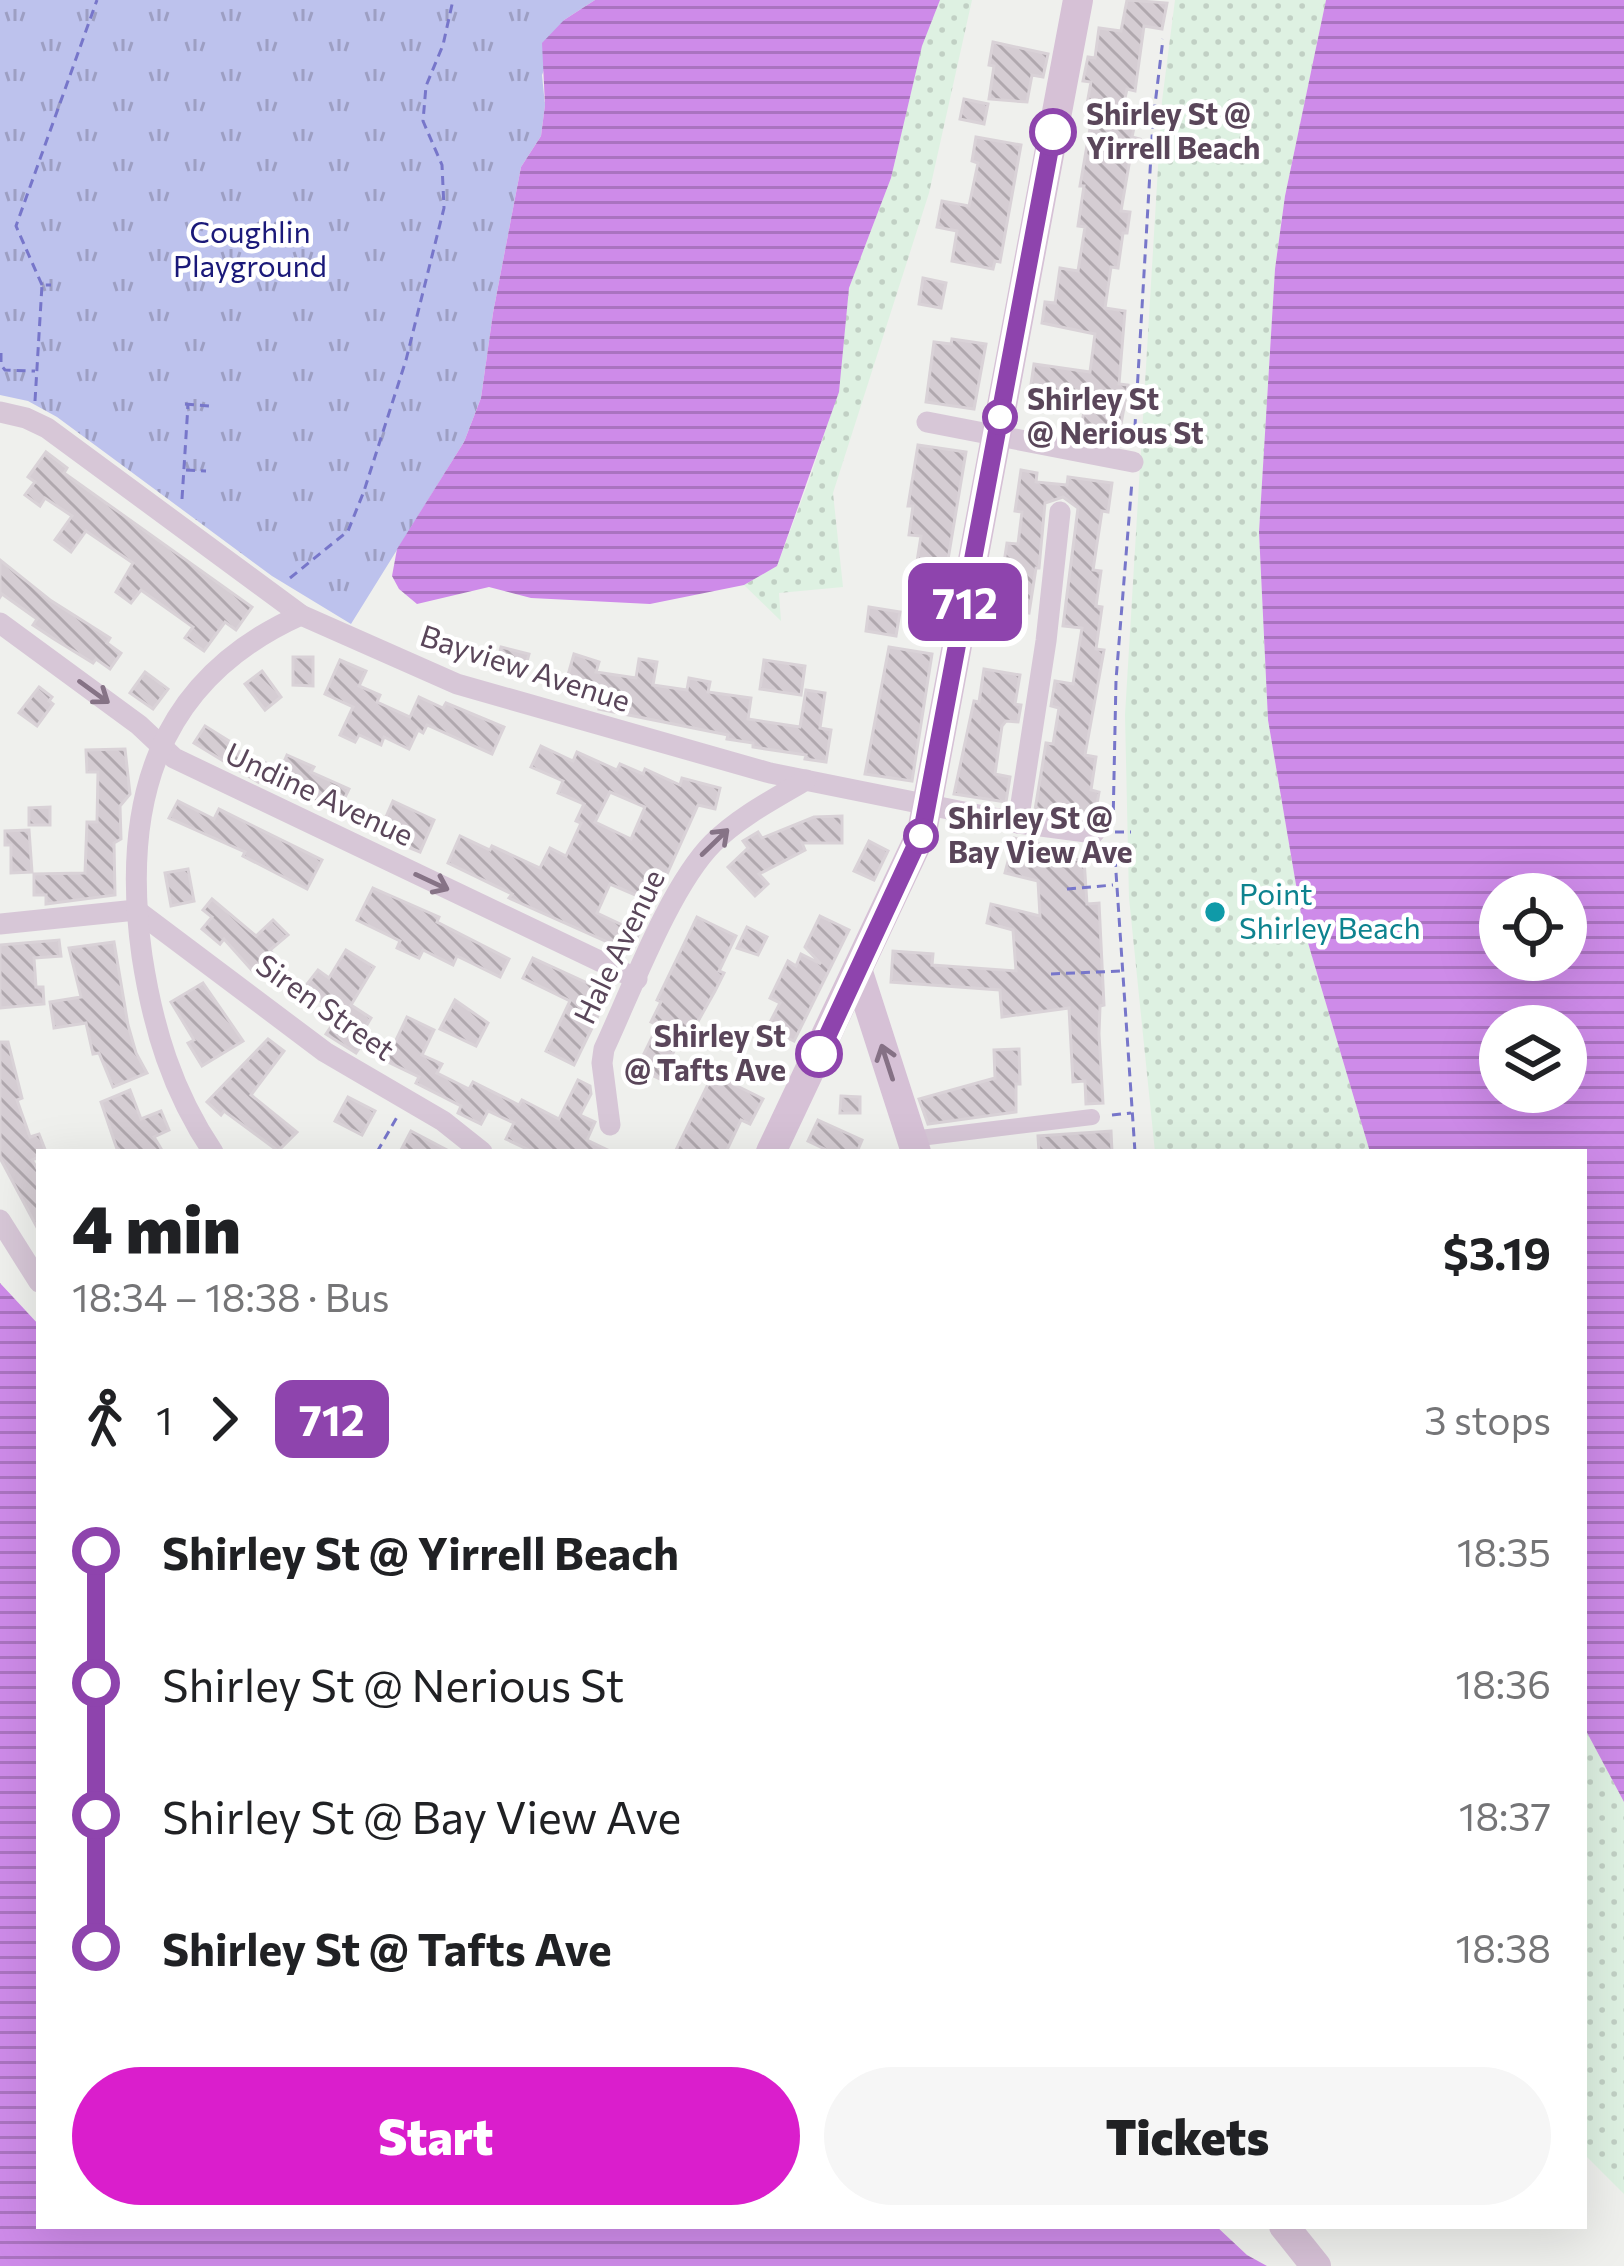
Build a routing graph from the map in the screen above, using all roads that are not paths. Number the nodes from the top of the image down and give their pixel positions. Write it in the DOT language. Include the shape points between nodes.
graph roads {
  1 [pos="1078,0"];
  2 [pos="0,412"];
  3 [pos="927,422"];
  4 [pos="997,434"];
  5 [pos="1132,470"];
  6 [pos="1060,512"];
  7 [pos="301,615"];
  8 [pos="0,623"];
  9 [pos="160,746"];
  10 [pos="806,781"];
  11 [pos="928,804"];
  12 [pos="1018,823"];
  13 [pos="1104,832"];
  14 [pos="136,910"];
  15 [pos="0,924"];
  16 [pos="858,972"];
  17 [pos="637,979"];
  18 [pos="1092,1117"];
  19 [pos="610,1125"];
  20 [pos="914,1145"];
  21 [pos="211,1149"];
  22 [pos="478,1149"];
  23 [pos="772,1149"];
  24 [pos="0,1220"];
  25 [pos="36,1277"];
  26 [pos="1286,2229"];
  27 [pos="1316,2266"];
  1 -- 4 [label="main road"];
  2 -- 7 [label="street, Bayview Avenue" via="34,421"];
  3 -- 4 [label="street"];
  4 -- 5 [label="street"];
  4 -- 11 [label="main road"];
  6 -- 12 [label="street"];
  7 -- 9 [label="street" via="223,662"];
  7 -- 10 [label="street, Bayview Avenue" via="509,702"];
  8 -- 9 [label="street, Undine Avenue, one-way"];
  9 -- 14 [label="street" via="136,840"];
  9 -- 17 [label="street, Undine Avenue, one-way"];
  10 -- 11 [label="street, Bayview Avenue"];
  17 -- 10 [label="street, Hale Avenue, one-way" via="703,853"];
  11 -- 12 [label="street, Bayview Avenue"];
  11 -- 16 [label="main road" via="918,844"];
  12 -- 13 [label="street, Bayview Avenue"];
  14 -- 15 [label="street"];
  14 -- 21 [label="street" via="162,1051"];
  14 -- 22 [label="street, Siren Street" via="325,1052"];
  20 -- 16 [label="main road, one-way"];
  16 -- 23 [label="main road"];
  17 -- 19 [label="street, Hale Avenue" via="602,1056"];
  18 -- 20 [label="street"];
  24 -- 25 [label="street"];
  26 -- 27 [label="main road"];
}
